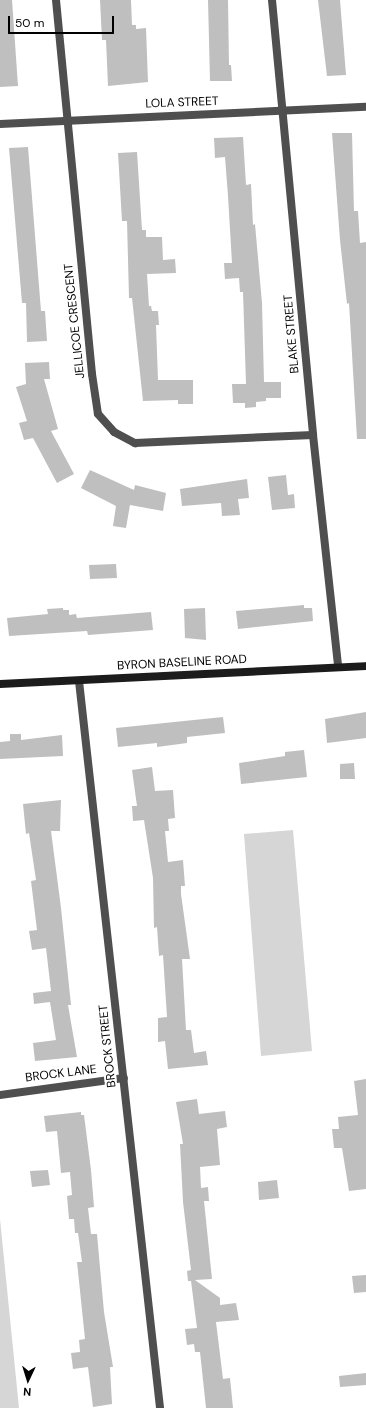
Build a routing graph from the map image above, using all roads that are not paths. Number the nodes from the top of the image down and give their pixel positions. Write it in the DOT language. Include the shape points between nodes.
graph roads {
  1 [pos="56,0"];
  2 [pos="272,0"];
  3 [pos="366,107"];
  4 [pos="284,111"];
  5 [pos="68,120"];
  6 [pos="0,124"];
  7 [pos="313,436"];
  8 [pos="338,666"];
  9 [pos="366,666"];
  10 [pos="79,681"];
  11 [pos="0,684"];
  12 [pos="124,1078"];
  13 [pos="0,1094"];
  14 [pos="160,1408"];
  1 -- 5 [label="street, JELLICOE CRESCENT"];
  2 -- 4 [label="street, BLAKE STREET"];
  3 -- 4 [label="street, LOLA STREET"];
  4 -- 5 [label="street, LOLA STREET"];
  4 -- 7 [label="street, BLAKE STREET"];
  5 -- 6 [label="street, LOLA STREET"];
  5 -- 7 [label="street, JELLICOE CRESCENT" via="98,414 114,432 135,442"];
  7 -- 8 [label="street, BLAKE STREET"];
  8 -- 9 [label="main road, BYRON BASELINE ROAD"];
  8 -- 10 [label="main road, BYRON BASELINE ROAD"];
  10 -- 11 [label="main road, BYRON BASELINE ROAD"];
  10 -- 12 [label="street, BROCK STREET"];
  12 -- 13 [label="street, BROCK LANE"];
  12 -- 14 [label="street, BROCK STREET"];
}
